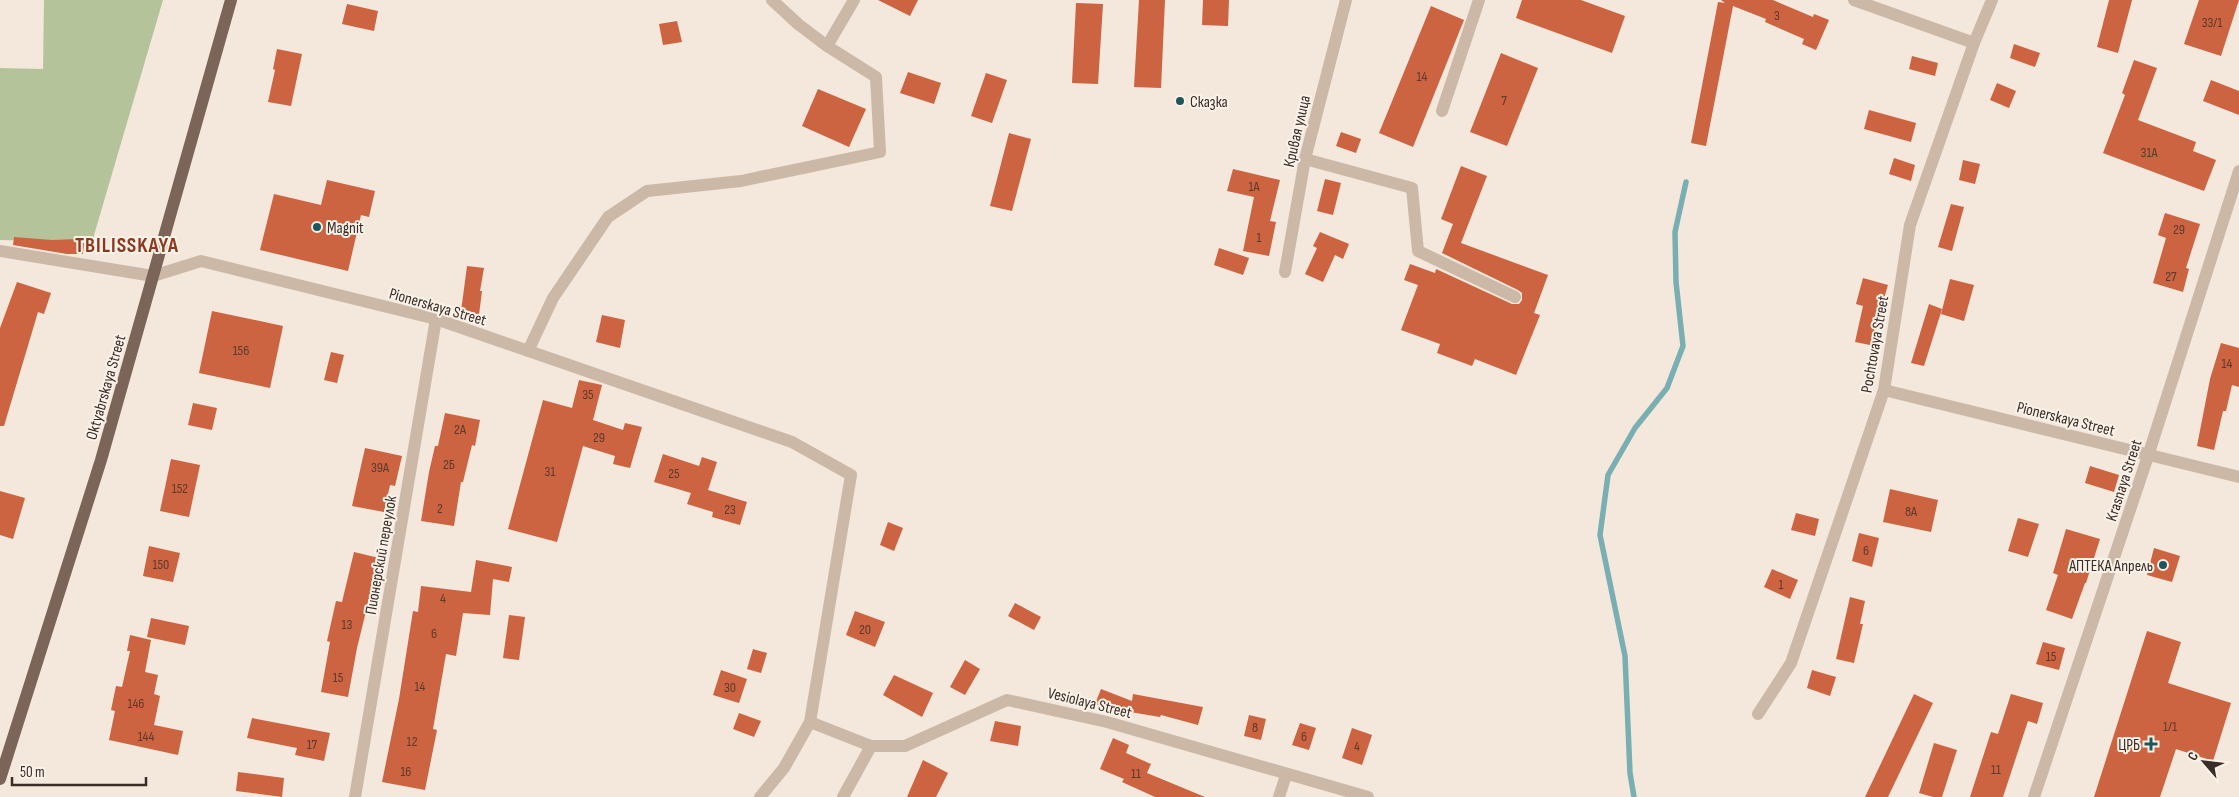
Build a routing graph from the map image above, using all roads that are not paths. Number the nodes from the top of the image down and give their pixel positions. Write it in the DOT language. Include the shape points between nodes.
graph roads {
  1 [pos="231,0"];
  2 [pos="772,0"];
  3 [pos="854,0"];
  4 [pos="1346,0"];
  5 [pos="1479,0"];
  6 [pos="1854,0"];
  7 [pos="1992,0"];
  8 [pos="1974,43"];
  9 [pos="827,46"];
  10 [pos="1442,111"];
  11 [pos="1306,159"];
  12 [pos="2239,171"];
  13 [pos="0,251"];
  14 [pos="1285,272"];
  15 [pos="153,276"];
  16 [pos="1515,297"];
  17 [pos="436,319"];
  18 [pos="528,351"];
  19 [pos="1884,390"];
  20 [pos="2148,456"];
  21 [pos="2239,478"];
  22 [pos="1758,714"];
  23 [pos="810,722"];
  24 [pos="871,746"];
  25 [pos="1286,775"];
  26 [pos="0,779"];
  27 [pos="356,797"];
  28 [pos="760,797"];
  29 [pos="843,797"];
  30 [pos="1279,797"];
  31 [pos="1368,797"];
  32 [pos="2034,797"];
  1 -- 15 [label="main road, Oktyabrskaya Street"];
  2 -- 9 [label="street"];
  3 -- 9 [label="street"];
  4 -- 11 [label="street, Кривая улица"];
  5 -- 10 [label="street"];
  6 -- 8 [label="street"];
  7 -- 8 [label="street, Pochtovaya Street"];
  8 -- 19 [label="street, Pochtovaya Street" via="1910,225"];
  9 -- 18 [label="street" via="876,77 880,152 741,181 647,191 608,218 554,298"];
  11 -- 14 [label="street, Кривая улица"];
  11 -- 16 [label="street" via="1412,188 1418,251"];
  12 -- 20 [label="street, Krasnaya Street"];
  13 -- 15 [label="street, Pionerskaya Street"];
  15 -- 17 [label="street, Pionerskaya Street" via="202,261"];
  15 -- 26 [label="main road, Oktyabrskaya Street" via="101,460"];
  17 -- 18 [label="street, Pionerskaya Street"];
  17 -- 27 [label="street, Пионерский переулок"];
  18 -- 23 [label="street, Pionerskaya Street" via="792,442 851,475"];
  19 -- 20 [label="street, Pionerskaya Street"];
  19 -- 22 [label="street, Pochtovaya Street" via="1791,663"];
  20 -- 21 [label="street, Pionerskaya Street"];
  20 -- 32 [label="street, Krasnaya Street"];
  23 -- 24 [label="street, Vesiolaya Street"];
  23 -- 28 [label="street" via="784,768"];
  24 -- 25 [label="street, Vesiolaya Street" via="906,746 1007,700 1107,722"];
  24 -- 29 [label="street"];
  25 -- 30 [label="street"];
  25 -- 31 [label="street, Vesiolaya Street"];
}
